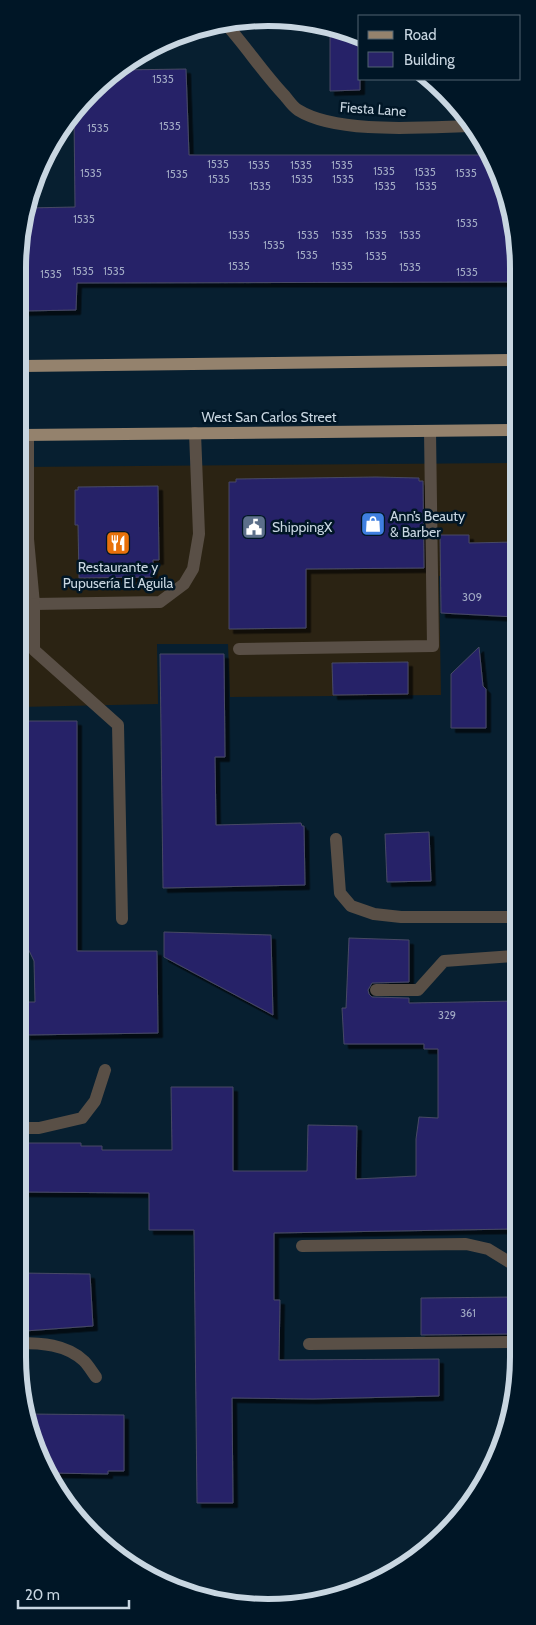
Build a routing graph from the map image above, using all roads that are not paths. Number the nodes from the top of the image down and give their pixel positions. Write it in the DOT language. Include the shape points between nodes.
graph roads {
  1 [pos="230,29"];
  2 [pos="464,126"];
  3 [pos="510,360"];
  4 [pos="26,366"];
  5 [pos="510,430"];
  6 [pos="430,431"];
  7 [pos="196,433"];
  8 [pos="26,435"];
  9 [pos="26,487"];
  10 [pos="34,604"];
  11 [pos="239,649"];
  12 [pos="336,839"];
  13 [pos="510,917"];
  14 [pos="122,919"];
  15 [pos="510,956"];
  16 [pos="376,990"];
  17 [pos="105,1070"];
  18 [pos="26,1128"];
  19 [pos="302,1246"];
  20 [pos="510,1263"];
  21 [pos="510,1342"];
  22 [pos="26,1343"];
  23 [pos="309,1344"];
  24 [pos="96,1377"];
  1 -- 2 [label="lane, Fiesta Lane" via="297,110 348,125 380,128"];
  3 -- 4 [label="main road"];
  5 -- 6 [label="main road, West San Carlos Street"];
  6 -- 7 [label="main road, West San Carlos Street"];
  6 -- 11 [label="lane" via="433,646"];
  7 -- 8 [label="main road, West San Carlos Street"];
  7 -- 10 [label="lane" via="199,534 194,569 184,584 160,602"];
  9 -- 10 [label="lane"];
  10 -- 14 [label="lane" via="34,650 118,725"];
  12 -- 13 [label="lane" via="340,893 351,906 374,914 401,917"];
  15 -- 16 [label="lane" via="444,961 418,990"];
  17 -- 18 [label="lane" via="95,1101 82,1118"];
  19 -- 20 [label="lane" via="466,1244 488,1249"];
  21 -- 23 [label="lane"];
  22 -- 24 [label="lane" via="43,1343 66,1349 84,1361"];
}
